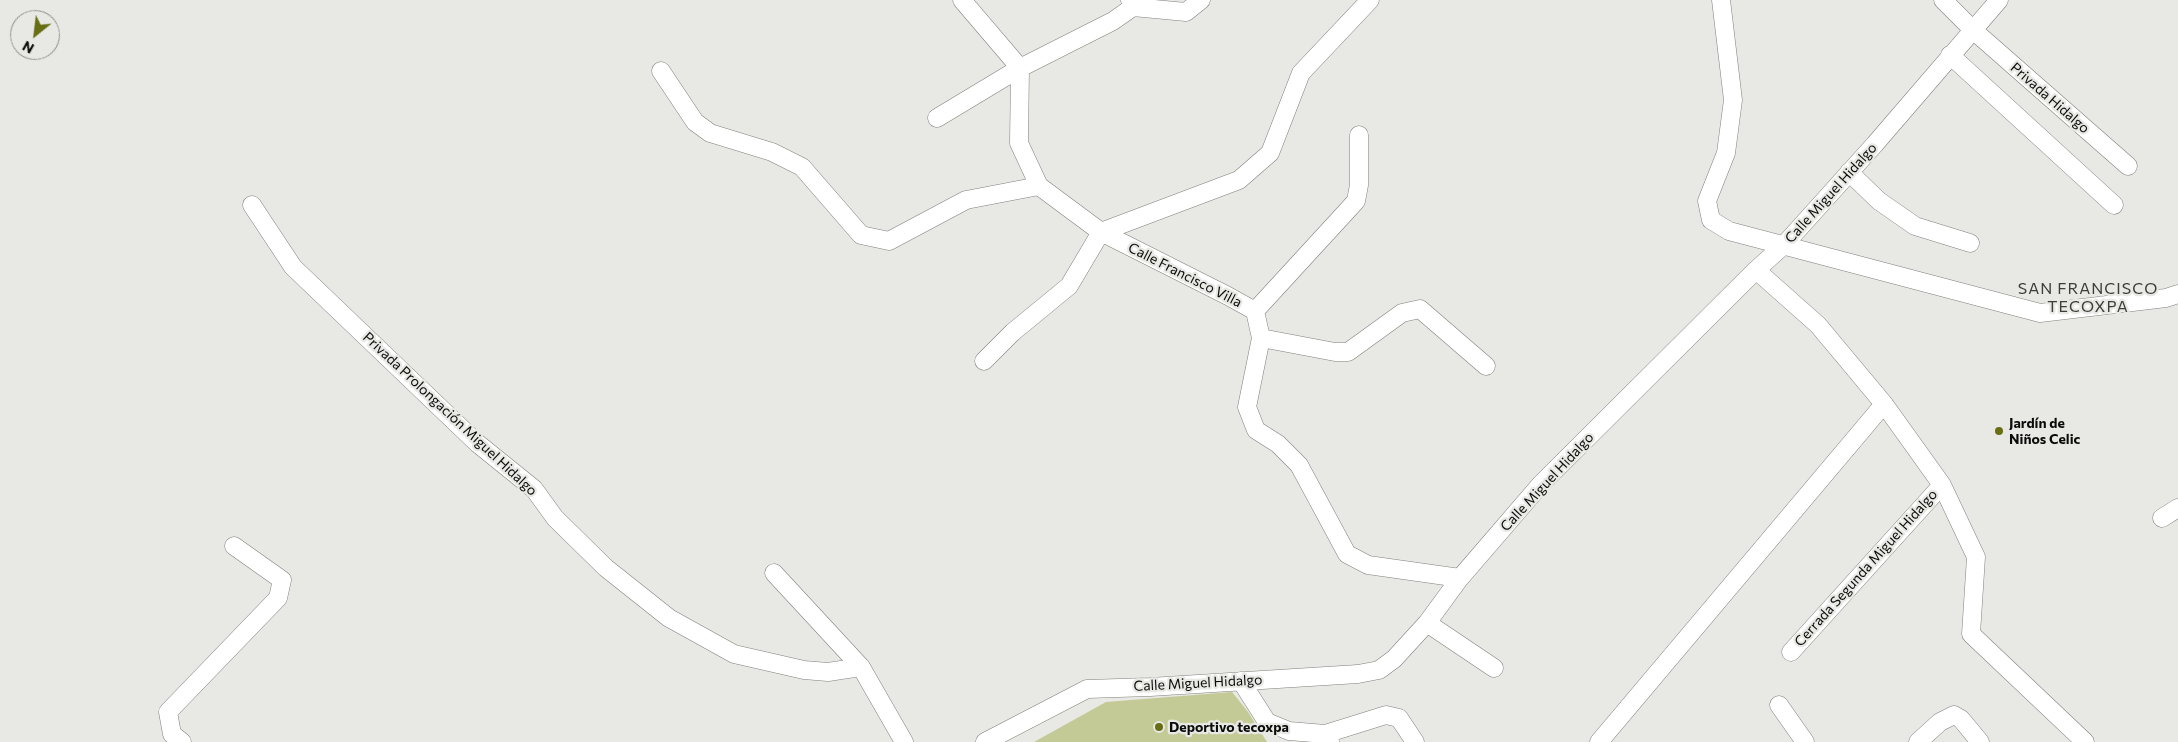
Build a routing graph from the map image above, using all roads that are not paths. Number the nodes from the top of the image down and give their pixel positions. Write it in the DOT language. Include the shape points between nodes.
graph roads {
  1 [pos="962,0"];
  2 [pos="1201,0"];
  3 [pos="1370,0"];
  4 [pos="1721,0"];
  5 [pos="1943,0"];
  6 [pos="1999,0"];
  7 [pos="1131,3"];
  8 [pos="1973,30"];
  9 [pos="1950,55"];
  10 [pos="1020,68"];
  11 [pos="661,71"];
  12 [pos="937,118"];
  13 [pos="1359,135"];
  14 [pos="2128,166"];
  15 [pos="1849,172"];
  16 [pos="1040,186"];
  17 [pos="252,205"];
  18 [pos="2114,205"];
  19 [pos="1101,232"];
  20 [pos="1970,243"];
  21 [pos="1784,245"];
  22 [pos="1756,270"];
  23 [pos="2178,294"];
  24 [pos="1255,312"];
  25 [pos="1261,338"];
  26 [pos="984,361"];
  27 [pos="1486,366"];
  28 [pos="1884,404"];
  29 [pos="1942,485"];
  30 [pos="2178,508"];
  31 [pos="2162,518"];
  32 [pos="234,546"];
  33 [pos="774,573"];
  34 [pos="1460,578"];
  35 [pos="1427,623"];
  36 [pos="1791,652"];
  37 [pos="861,667"];
  38 [pos="1494,668"];
  39 [pos="1241,680"];
  40 [pos="1780,705"];
  41 [pos="1327,738"];
  42 [pos="182,742"];
  43 [pos="904,742"];
  44 [pos="985,742"];
  45 [pos="1415,742"];
  46 [pos="1599,742"];
  47 [pos="1805,742"];
  48 [pos="1918,742"];
  49 [pos="1980,742"];
  50 [pos="2085,742"];
  1 -- 10 [label="street"];
  2 -- 7 [label="street" via="1186,12"];
  3 -- 19 [label="street" via="1301,73 1270,153 1239,180"];
  4 -- 21 [label="street" via="1733,100 1726,153 1707,201 1711,220 1729,231"];
  5 -- 8 [label="street, Privada Hidalgo"];
  6 -- 8 [label="street, Calle Miguel Hidalgo"];
  7 -- 10 [label="street" via="1113,21"];
  8 -- 9 [label="street, Calle Miguel Hidalgo"];
  8 -- 14 [label="street, Privada Hidalgo"];
  9 -- 15 [label="street, Calle Miguel Hidalgo"];
  9 -- 18 [label="street"];
  10 -- 12 [label="street"];
  10 -- 16 [label="street, Calle Francisco Villa" via="1019,143"];
  11 -- 16 [label="street" via="695,122 710,133 772,152 802,167 861,235 890,241 966,200"];
  13 -- 24 [label="street" via="1356,201"];
  15 -- 20 [label="street" via="1879,201 1914,226"];
  15 -- 21 [label="street, Calle Miguel Hidalgo"];
  16 -- 19 [label="street, Calle Francisco Villa"];
  17 -- 37 [label="street, Privada Prolongación Miguel Hidalgo" via="293,267 477,443 534,489 555,518 606,568 668,618 734,654 804,670 828,672"];
  19 -- 24 [label="street, Calle Francisco Villa"];
  19 -- 26 [label="street" via="1069,286 1013,332"];
  21 -- 22 [label="street, Calle Miguel Hidalgo"];
  21 -- 23 [label="street" via="2040,313"];
  22 -- 28 [label="street" via="1818,326"];
  22 -- 34 [label="street, Calle Miguel Hidalgo" via="1541,484"];
  24 -- 25 [label="street, Calle Francisco Villa"];
  25 -- 27 [label="street" via="1348,352 1402,313 1420,309"];
  25 -- 34 [label="street, Calle Francisco Villa" via="1247,407 1256,430 1278,444 1299,465 1347,554 1368,565"];
  28 -- 29 [label="street"];
  28 -- 46 [label="street"];
  29 -- 36 [label="street, Cerrada Segunda Miguel Hidalgo"];
  29 -- 50 [label="street" via="1976,557 1971,634"];
  30 -- 31 [label="street"];
  32 -- 42 [label="street" via="282,580 278,598 168,712 172,734"];
  33 -- 37 [label="street"];
  34 -- 35 [label="street, Calle Miguel Hidalgo"];
  35 -- 38 [label="street"];
  35 -- 39 [label="street, Calle Miguel Hidalgo" via="1394,659 1379,670"];
  37 -- 43 [label="street"];
  39 -- 41 [label="street" via="1267,722 1289,731"];
  39 -- 44 [label="street, Calle Miguel Hidalgo" via="1086,688"];
  40 -- 47 [label="street"];
  41 -- 45 [label="street" via="1386,715 1399,718"];
  48 -- 49 [label="street" via="1940,722 1954,715"];
}
